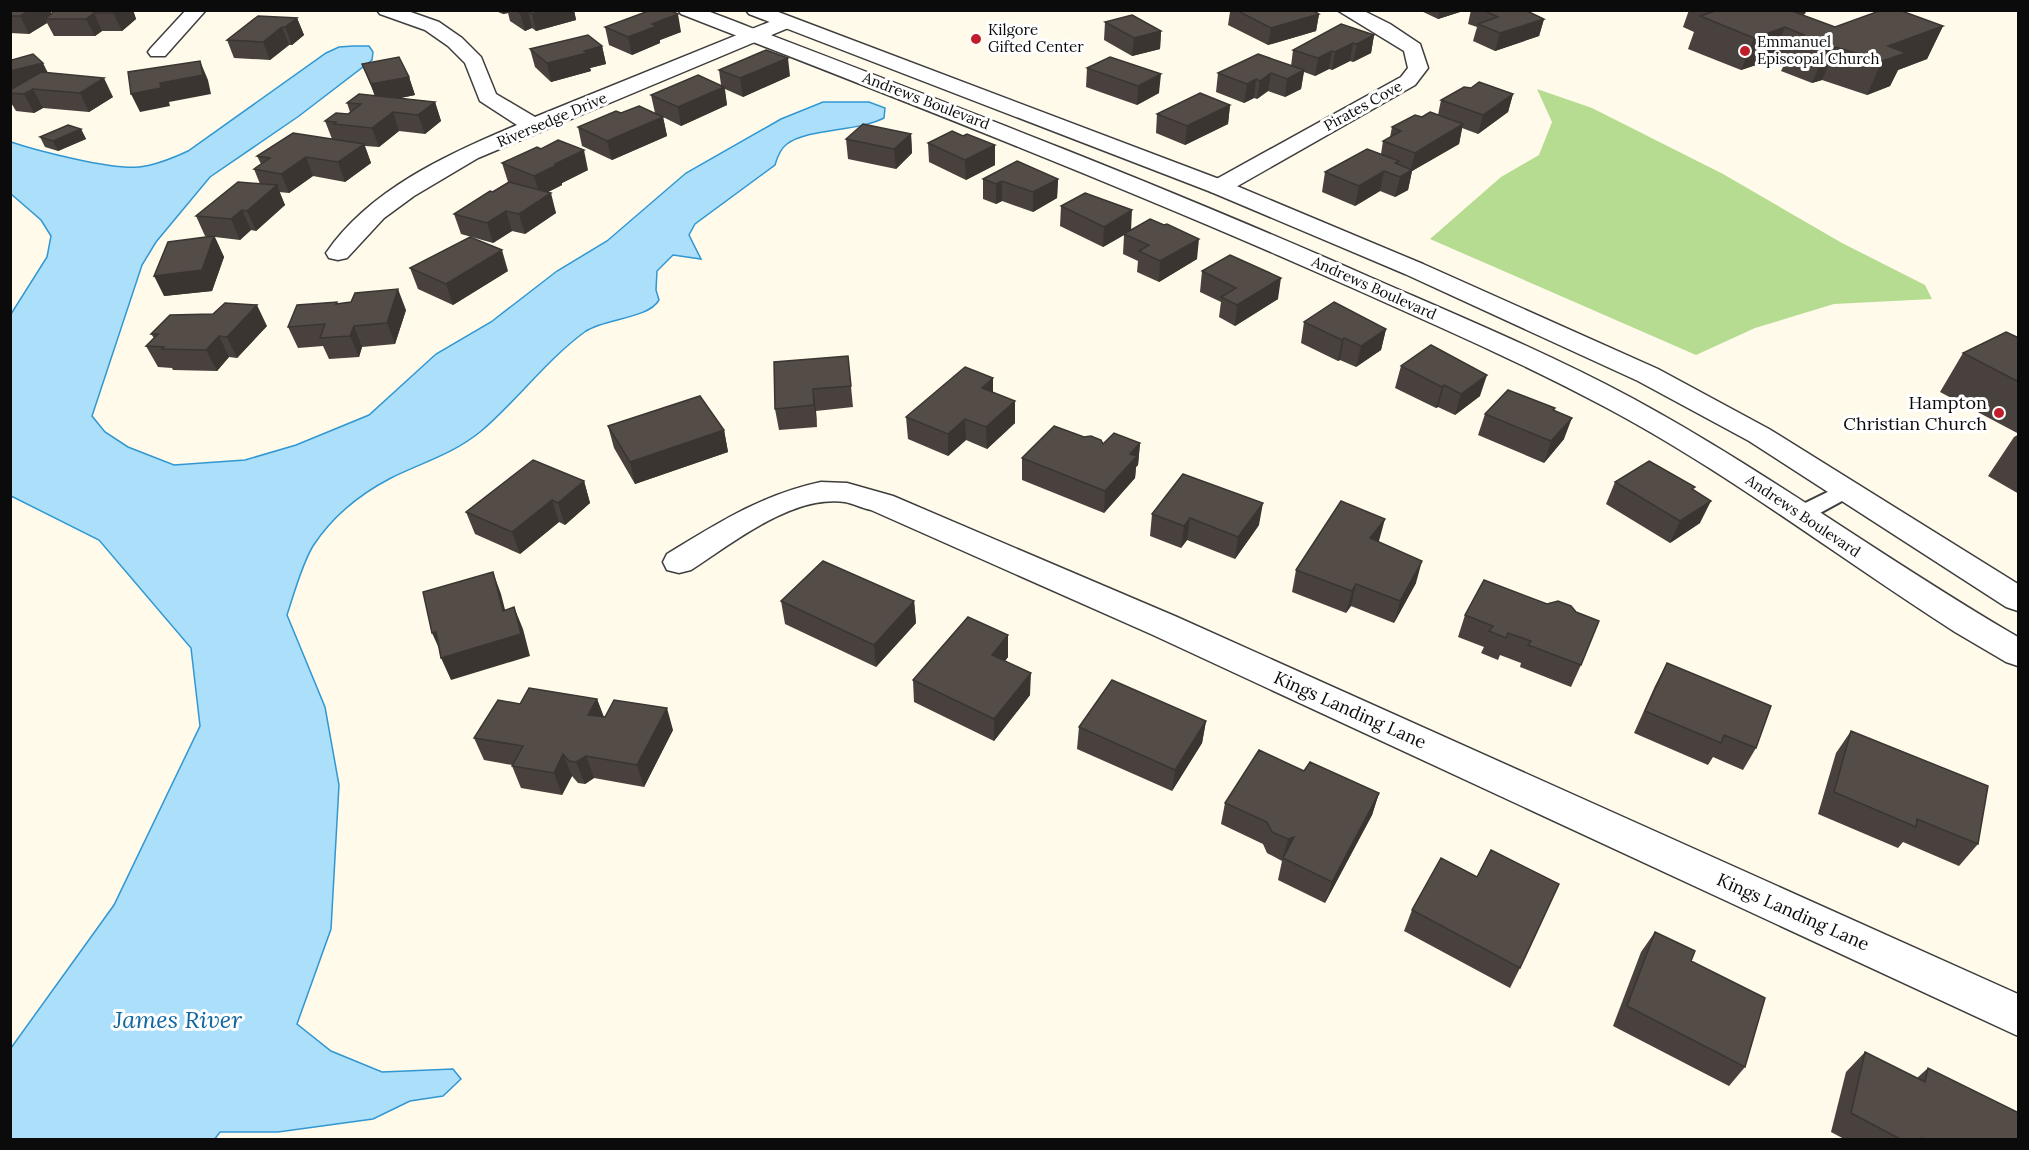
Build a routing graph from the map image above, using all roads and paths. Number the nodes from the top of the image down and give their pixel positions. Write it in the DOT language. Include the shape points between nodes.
graph roads {
  1 [pos="197,10"];
  2 [pos="386,10"];
  3 [pos="687,10"];
  4 [pos="1346,10"];
  5 [pos="753,23"];
  6 [pos="158,52"];
  7 [pos="534,126"];
  8 [pos="1219,187"];
  9 [pos="339,253"];
  10 [pos="1846,490"];
  11 [pos="1800,514"];
  12 [pos="679,562"];
  13 [pos="2019,599"];
  14 [pos="2019,653"];
  15 [pos="2019,1015"];
  1 -- 6 [label="street"];
  2 -- 7 [label="street" via="432,26 455,42 474,61 487,97"];
  3 -- 5 [label="street, Andrews Boulevard"];
  4 -- 8 [label="street, Pirates Cove" via="1383,27 1413,48 1418,68 1408,81"];
  5 -- 7 [label="street, Riversedge Drive" via="672,72"];
  5 -- 8 [label="street, Andrews Boulevard" via="786,22"];
  5 -- 11 [label="street, Andrews Boulevard" via="1520,353 1679,436"];
  7 -- 9 [label="street, Riversedge Drive" via="418,183 375,214"];
  8 -- 10 [label="street, Andrews Boulevard" via="1648,375 1759,435"];
  10 -- 11 [label="lane"];
  10 -- 13 [label="street, Andrews Boulevard"];
  11 -- 14 [label="street, Andrews Boulevard" via="1953,615"];
  12 -- 15 [label="street, Kings Landing Lane" via="798,495 842,492 882,503 1165,626"];
}
